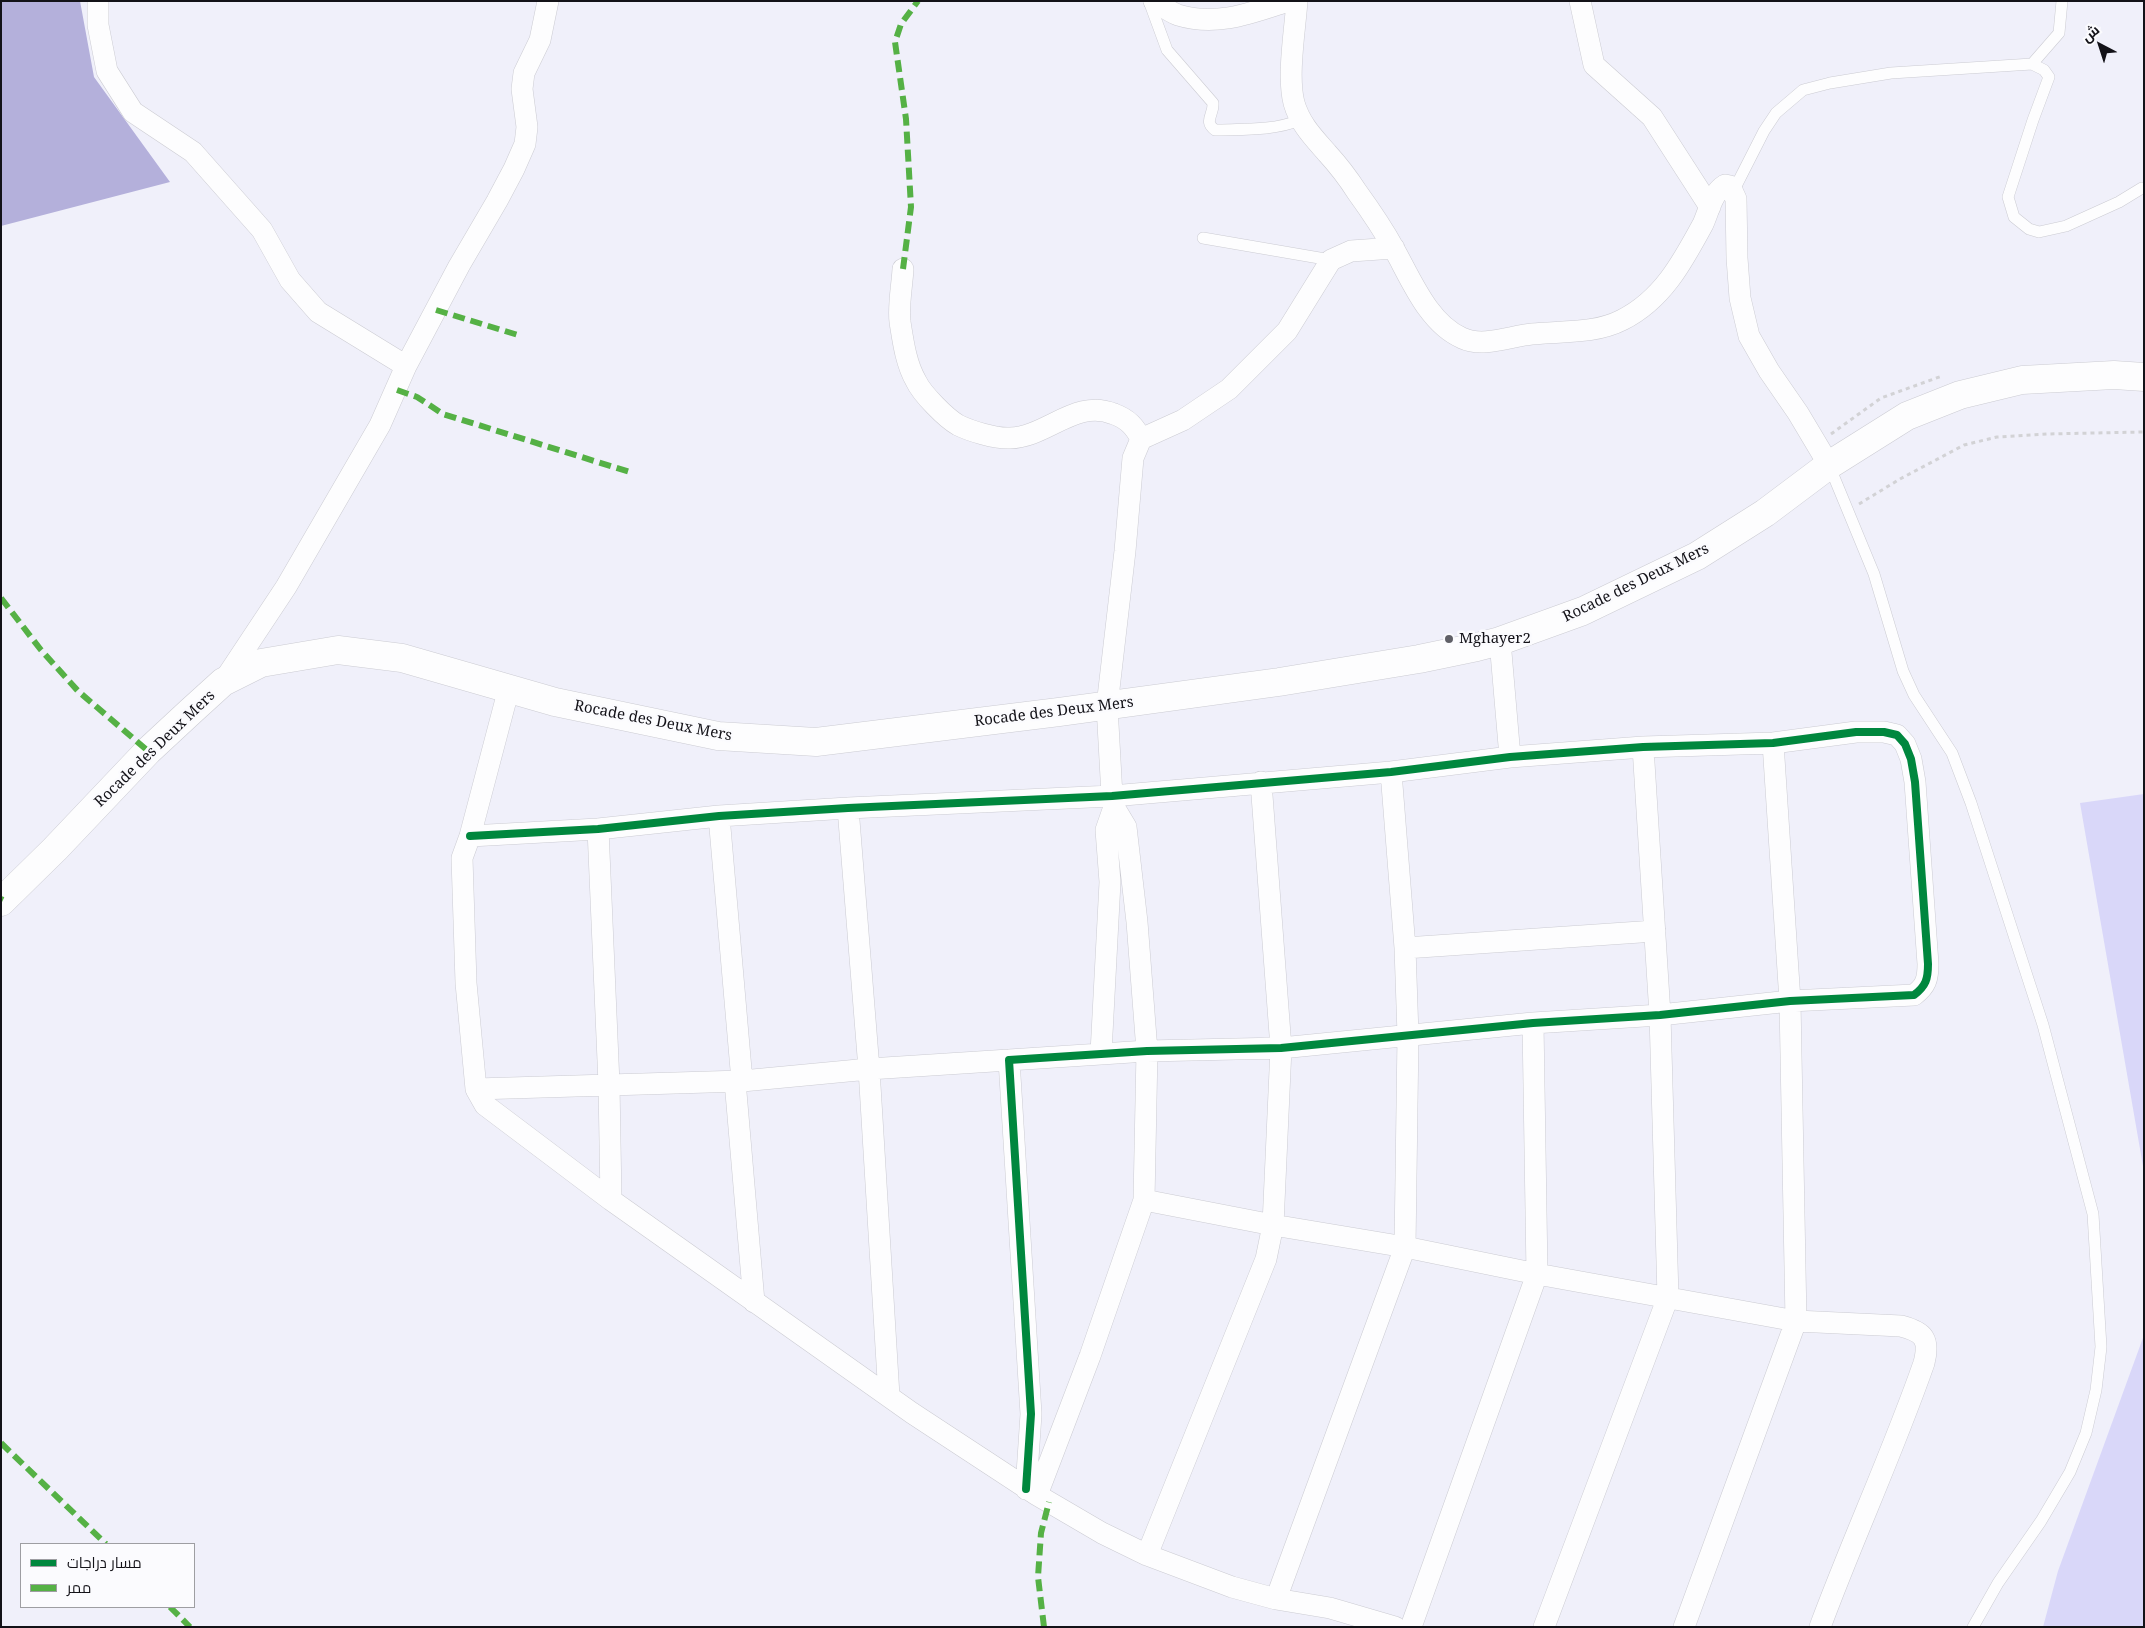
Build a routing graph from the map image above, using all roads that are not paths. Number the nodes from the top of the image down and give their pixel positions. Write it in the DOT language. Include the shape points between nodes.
graph roads {
  1 [pos="98,1"];
  2 [pos="548,1"];
  3 [pos="1149,1"];
  4 [pos="1154,1"];
  5 [pos="1288,1"];
  6 [pos="1297,1"];
  7 [pos="1580,1"];
  8 [pos="2062,1"];
  9 [pos="2032,64"];
  10 [pos="1300,120"];
  11 [pos="2142,188"];
  12 [pos="1734,190"];
  13 [pos="1710,207"];
  14 [pos="1203,238"];
  15 [pos="1394,248"];
  16 [pos="1331,260"];
  17 [pos="904,269"];
  18 [pos="406,366"];
  19 [pos="2144,377"];
  20 [pos="1141,439"];
  21 [pos="1829,465"];
  22 [pos="1500,641"];
  23 [pos="223,682"];
  24 [pos="509,688"];
  25 [pos="1107,706"];
  26 [pos="1773,743"];
  27 [pos="1643,747"];
  28 [pos="1510,757"];
  29 [pos="1391,772"];
  30 [pos="1261,782"];
  31 [pos="1113,802"];
  32 [pos="848,808"];
  33 [pos="719,816"];
  34 [pos="598,829"];
  35 [pos="470,836"];
  36 [pos="1,902"];
  37 [pos="1655,930"];
  38 [pos="1404,948"];
  39 [pos="1790,1001"];
  40 [pos="1660,1015"];
  41 [pos="1533,1023"];
  42 [pos="1408,1035"];
  43 [pos="1281,1048"];
  44 [pos="1147,1051"];
  45 [pos="1101,1053"];
  46 [pos="1009,1060"];
  47 [pos="869,1068"];
  48 [pos="739,1081"];
  49 [pos="609,1084"];
  50 [pos="476,1089"];
  51 [pos="611,1200"];
  52 [pos="1144,1200"];
  53 [pos="1273,1225"];
  54 [pos="1405,1247"];
  55 [pos="1537,1274"];
  56 [pos="1668,1296"];
  57 [pos="754,1302"];
  58 [pos="1796,1321"];
  59 [pos="889,1396"];
  60 [pos="1031,1492"];
  61 [pos="1147,1556"];
  62 [pos="1276,1599"];
  63 [pos="1395,1627"];
  64 [pos="1410,1627"];
  65 [pos="1544,1627"];
  66 [pos="1684,1627"];
  67 [pos="1820,1627"];
  68 [pos="1973,1627"];
  1 -- 18 [label="street" via="98,26 107,70 133,112 194,152 262,230 290,280 318,312"];
  2 -- 18 [label="street" via="540,40 524,73 522,89 527,127 524,144 497,201"];
  3 -- 10 [label="lane" via="1168,50 1212,100 1214,107 1208,121 1211,127 1215,130 1279,128"];
  4 -- 5 [label="street" via="1177,14 1222,20 1246,16"];
  6 -- 10 [label="street" via="1292,81"];
  7 -- 13 [label="street" via="1594,65 1652,117"];
  8 -- 9 [label="lane" via="2059,33"];
  9 -- 11 [label="lane" via="2044,70 2049,77 2008,198 2014,217 2040,232 2066,226"];
  9 -- 12 [label="lane" via="1891,73 1803,90 1776,113"];
  10 -- 15 [label="street" via="1357,191"];
  12 -- 13 [label="street" via="1725,185 1719,189"];
  12 -- 21 [label="street" via="1740,298 1749,336"];
  13 -- 15 [label="street" via="1663,289 1642,309 1619,322 1587,330 1500,340 1463,339 1448,330 1429,309"];
  14 -- 16 [label="lane"];
  15 -- 16 [label="street" via="1352,251"];
  16 -- 20 [label="street" via="1287,331 1229,389 1183,420"];
  17 -- 20 [label="street" via="900,320 907,356 916,382 957,424 1010,438 1073,414 1091,409 1106,410 1135,426"];
  18 -- 23 [label="street" via="380,425 286,587"];
  19 -- 21 [label="highway, Rocade des Deux Mers" via="2114,375 2022,380 1960,395 1906,416"];
  20 -- 25 [label="street" via="1133,458"];
  21 -- 22 [label="highway, Rocade des Deux Mers" via="1765,514 1697,556 1583,611"];
  21 -- 68 [label="lane" via="1874,574 1903,671 1914,695 1952,753 1971,803 2043,1025 2093,1214 2101,1347 2086,1433 2070,1472"];
  22 -- 25 [label="highway, Rocade des Deux Mers" via="1419,659"];
  22 -- 28 [label="street"];
  23 -- 24 [label="highway, Rocade des Deux Mers" via="261,663 338,650 402,658"];
  23 -- 36 [label="highway, Rocade des Deux Mers" via="148,751"];
  24 -- 25 [label="highway, Rocade des Deux Mers" via="555,702 718,736 816,742"];
  24 -- 35 [label="street"];
  25 -- 31 [label="street"];
  26 -- 27 [label="street"];
  26 -- 39 [label="street"];
  26 -- 39 [label="street" via="1856,732 1897,735 1905,744 1914,782 1928,964 1926,984 1914,995"];
  27 -- 28 [label="street"];
  27 -- 37 [label="street"];
  28 -- 29 [label="street"];
  29 -- 30 [label="street"];
  29 -- 38 [label="street"];
  30 -- 31 [label="street"];
  30 -- 43 [label="street"];
  31 -- 32 [label="street"];
  31 -- 44 [label="street" via="1126,827"];
  31 -- 45 [label="street" via="1106,830 1110,882"];
  32 -- 33 [label="street"];
  32 -- 47 [label="street"];
  33 -- 34 [label="street"];
  33 -- 48 [label="street"];
  34 -- 35 [label="street"];
  34 -- 49 [label="street"];
  35 -- 50 [label="street" via="462,858 462,878"];
  37 -- 38 [label="street"];
  37 -- 40 [label="street"];
  38 -- 42 [label="street"];
  39 -- 40 [label="street"];
  39 -- 58 [label="street"];
  40 -- 41 [label="street"];
  40 -- 56 [label="street"];
  41 -- 42 [label="street"];
  41 -- 55 [label="street"];
  42 -- 43 [label="street"];
  42 -- 54 [label="street"];
  43 -- 44 [label="street"];
  43 -- 53 [label="street"];
  44 -- 45 [label="street"];
  44 -- 52 [label="street"];
  45 -- 46 [label="street"];
  46 -- 47 [label="street"];
  46 -- 60 [label="street" via="1031,1414"];
  47 -- 48 [label="street"];
  47 -- 59 [label="street"];
  48 -- 49 [label="street"];
  48 -- 57 [label="street"];
  49 -- 50 [label="street"];
  49 -- 51 [label="street"];
  50 -- 51 [label="street" via="485,1105"];
  51 -- 57 [label="street"];
  52 -- 53 [label="street"];
  52 -- 60 [label="street" via="1090,1356"];
  53 -- 54 [label="street"];
  53 -- 61 [label="street" via="1266,1259"];
  54 -- 55 [label="street"];
  54 -- 62 [label="street"];
  55 -- 56 [label="street"];
  55 -- 64 [label="street"];
  56 -- 58 [label="street"];
  56 -- 65 [label="street"];
  57 -- 59 [label="street"];
  58 -- 66 [label="street"];
  58 -- 67 [label="street" via="1901,1326 1921,1334 1928,1348 1889,1459"];
  59 -- 60 [label="street"];
  60 -- 61 [label="street"];
  61 -- 62 [label="street"];
  62 -- 63 [label="street" via="1330,1608"];
}
